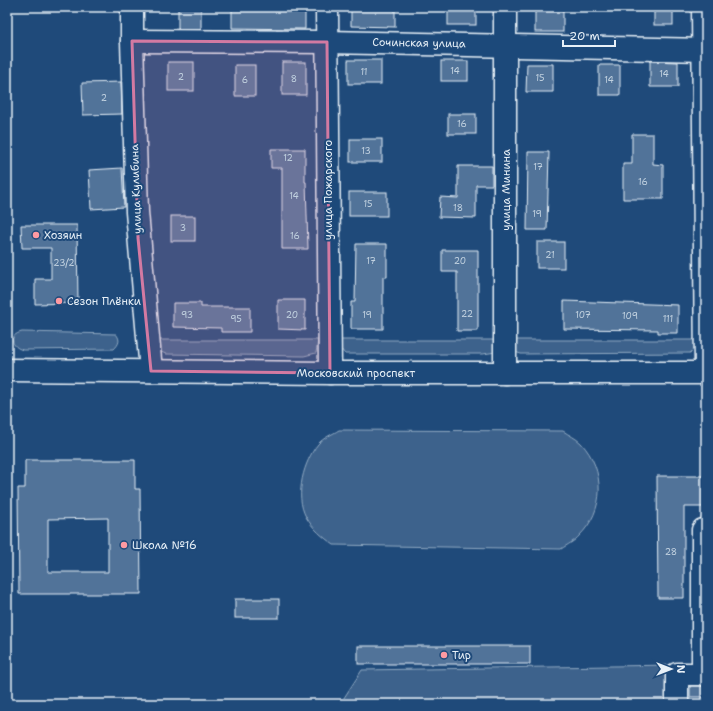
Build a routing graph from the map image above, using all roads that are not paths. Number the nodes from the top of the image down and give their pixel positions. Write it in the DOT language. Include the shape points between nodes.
graph roads {
  1 [pos="132,7"];
  2 [pos="327,7"];
  3 [pos="505,7"];
  4 [pos="703,7"];
  5 [pos="132,41"];
  6 [pos="327,42"];
  7 [pos="506,44"];
  8 [pos="704,50"];
  9 [pos="7,370"];
  10 [pos="152,371"];
  11 [pos="330,373"];
  12 [pos="505,373"];
  13 [pos="706,373"];
  14 [pos="706,530"];
  15 [pos="704,674"];
  16 [pos="677,704"];
  1 -- 5 [label="street, улица Кулибина"];
  2 -- 6 [label="street, улица Пожарского"];
  3 -- 7 [label="street, улица Минина"];
  4 -- 8 [label="street"];
  5 -- 6 [label="street, Сочинская улица"];
  5 -- 10 [label="street, улица Кулибина" via="138,232"];
  6 -- 7 [label="street, Сочинская улица"];
  6 -- 11 [label="street, улица Пожарского"];
  7 -- 8 [label="street, Сочинская улица"];
  7 -- 12 [label="street, улица Минина"];
  8 -- 13 [label="street"];
  9 -- 10 [label="street, Московский проспект"];
  10 -- 11 [label="street, Московский проспект"];
  11 -- 12 [label="street, Московский проспект"];
  12 -- 13 [label="street, Московский проспект"];
  14 -- 15 [label="street" via="703,530"];
  15 -- 16 [label="street" via="677,674"];
}
